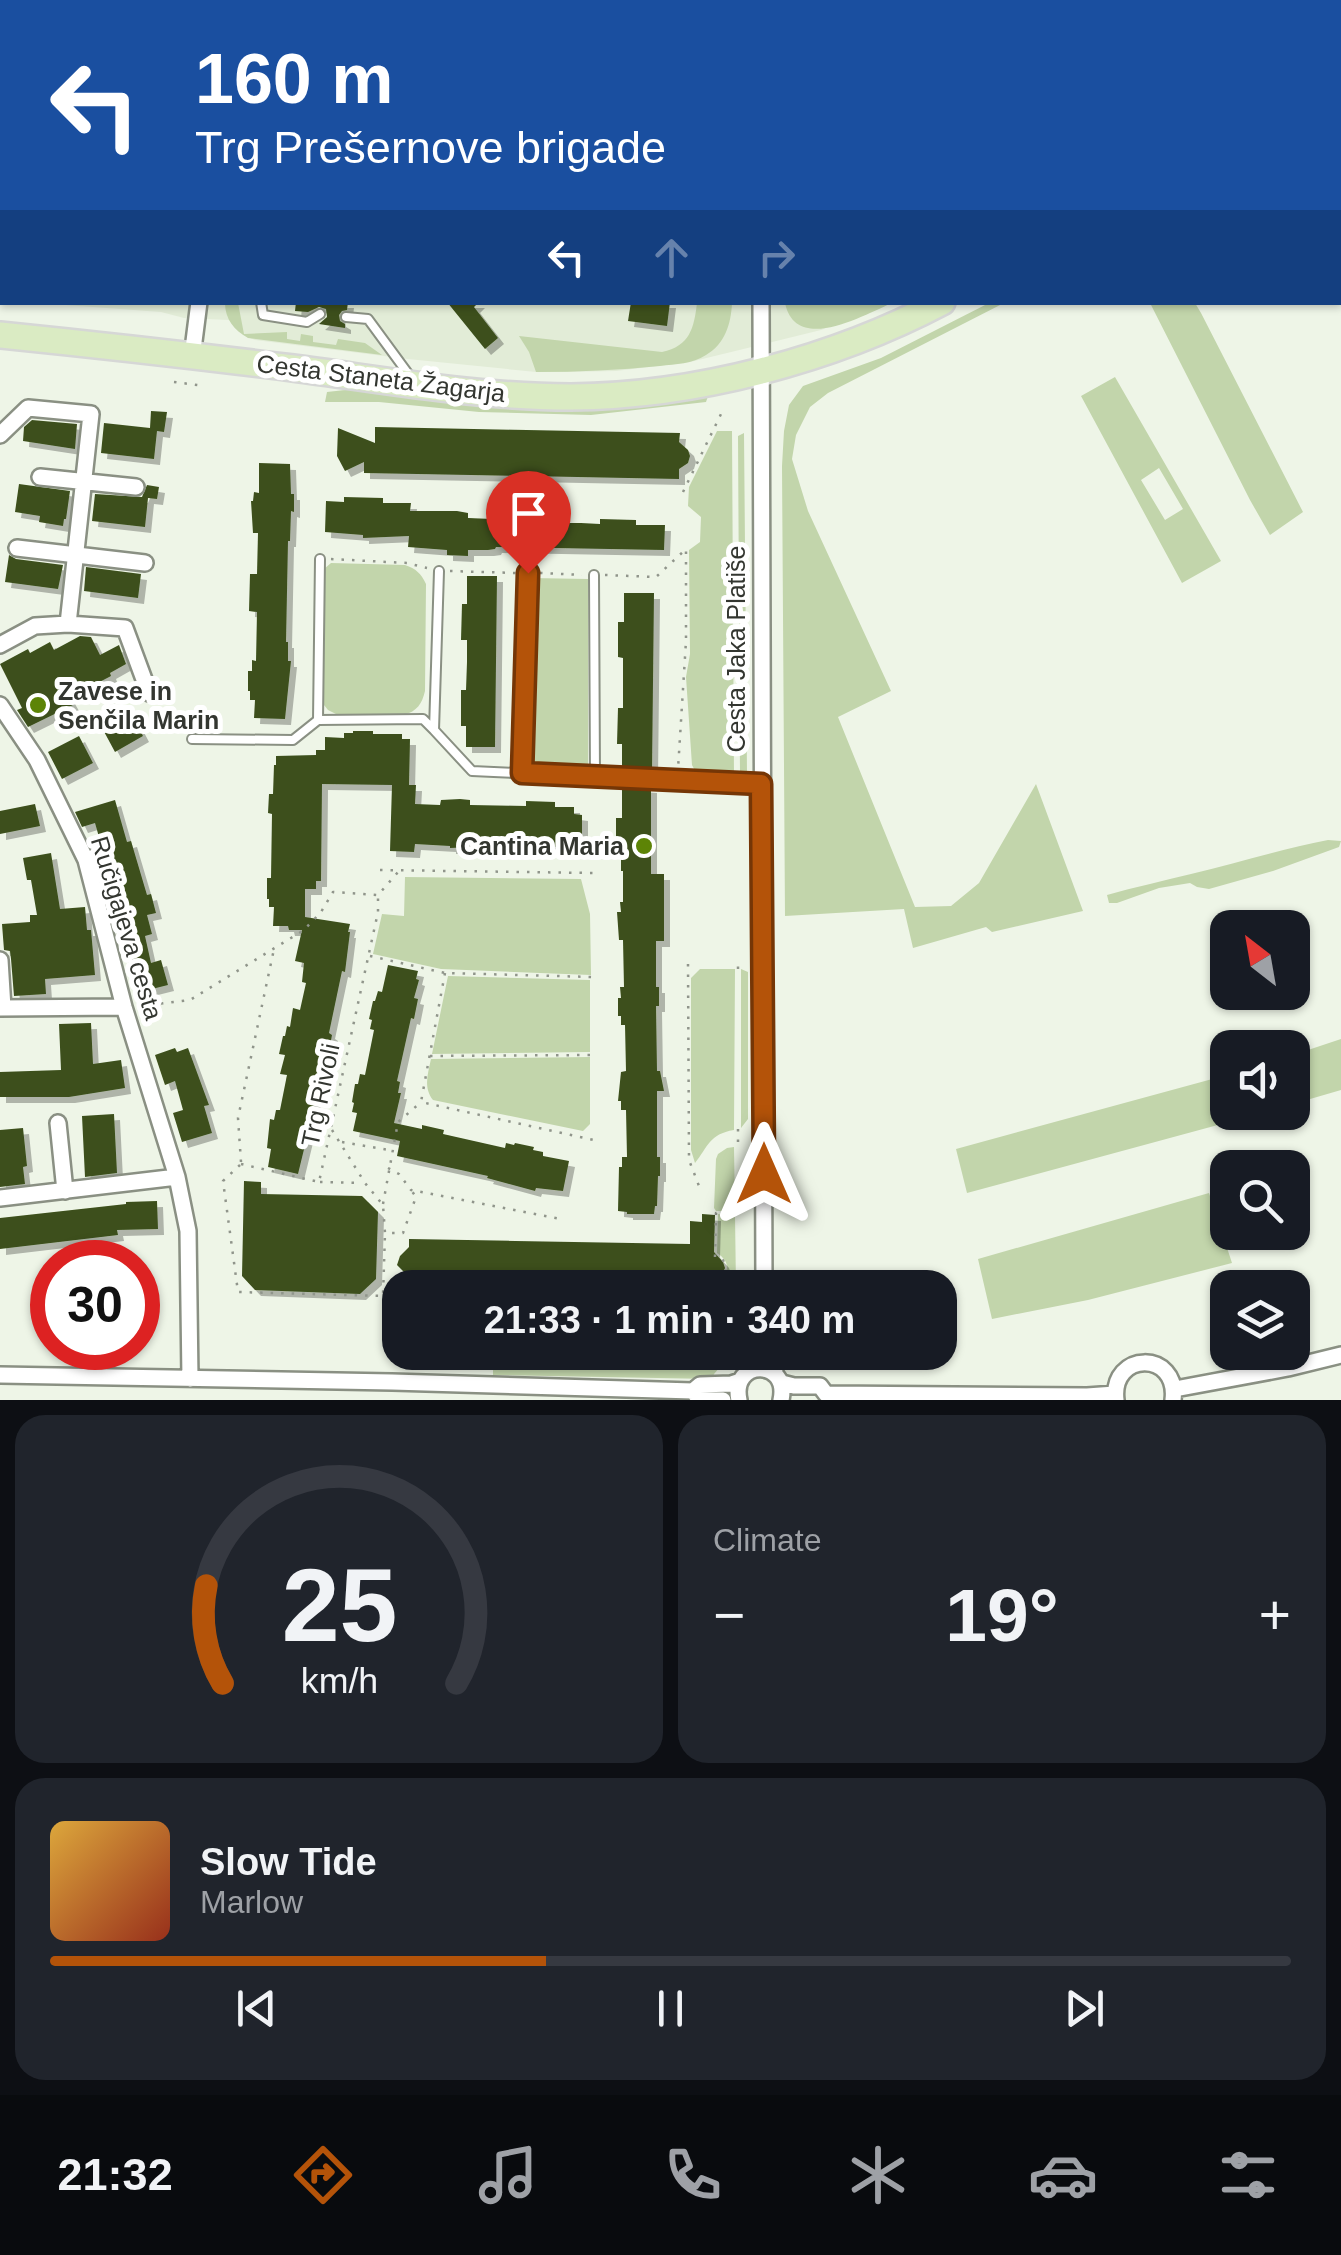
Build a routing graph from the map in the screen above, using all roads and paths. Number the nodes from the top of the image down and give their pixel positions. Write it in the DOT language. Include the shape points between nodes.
graph roads {
  1 [pos="199,305"];
  2 [pos="262,305"];
  3 [pos="762,305"];
  4 [pos="936,305"];
  5 [pos="320,314"];
  6 [pos="346,317"];
  7 [pos="0,335"];
  8 [pos="192,357"];
  9 [pos="761,370"];
  10 [pos="174,382"];
  11 [pos="414,383"];
  12 [pos="205,386"];
  13 [pos="722,412"];
  14 [pos="0,435"];
  15 [pos="40,477"];
  16 [pos="84,482"];
  17 [pos="136,487"];
  18 [pos="683,492"];
  19 [pos="17,548"];
  20 [pos="76,555"];
  21 [pos="320,559"];
  22 [pos="145,563"];
  23 [pos="439,571"];
  24 [pos="528,573"];
  25 [pos="594,575"];
  26 [pos="68,624"];
  27 [pos="0,645"];
  28 [pos="148,693"];
  29 [pos="0,705"];
  30 [pos="318,720"];
  31 [pos="434,730"];
  32 [pos="192,739"];
  33 [pos="522,773"];
  34 [pos="595,777"];
  35 [pos="678,781"];
  36 [pos="761,784"];
  37 [pos="380,870"];
  38 [pos="398,871"];
  39 [pos="595,873"];
  40 [pos="378,895"];
  41 [pos="275,948"];
  42 [pos="368,956"];
  43 [pos="738,958"];
  44 [pos="0,960"];
  45 [pos="688,964"];
  46 [pos="738,969"];
  47 [pos="445,973"];
  48 [pos="593,977"];
  49 [pos="124,1007"];
  50 [pos="1,1008"];
  51 [pos="595,1055"];
  52 [pos="429,1056"];
  53 [pos="421,1102"];
  54 [pos="58,1123"];
  55 [pos="331,1128"];
  56 [pos="738,1129"];
  57 [pos="594,1140"];
  58 [pos="341,1142"];
  59 [pos="738,1148"];
  60 [pos="392,1150"];
  61 [pos="241,1164"];
  62 [pos="388,1168"];
  63 [pos="177,1178"];
  64 [pos="319,1182"];
  65 [pos="364,1183"];
  66 [pos="699,1186"];
  67 [pos="411,1190"];
  68 [pos="65,1191"];
  69 [pos="0,1198"];
  70 [pos="383,1206"];
  71 [pos="708,1212"];
  72 [pos="716,1212"];
  73 [pos="738,1213"];
  74 [pos="561,1219"];
  75 [pos="385,1232"];
  76 [pos="724,1270"];
  77 [pos="764,1270"];
  78 [pos="1341,1355"];
  79 [pos="747,1370"];
  80 [pos="0,1376"];
  81 [pos="745,1376"];
  82 [pos="190,1379"];
  83 [pos="779,1386"];
  84 [pos="693,1391"];
  85 [pos="1174,1394"];
  86 [pos="823,1397"];
  87 [pos="1116,1397"];
  88 [pos="723,1400"];
  89 [pos="740,1400"];
  1 -- 8 [label="street"];
  2 -- 5 [label="lane" via="264,315 307,322"];
  3 -- 9 [label="street"];
  4 -- 9 [label="main road, Cesta Staneta Žagarja" via="857,342"];
  6 -- 11 [label="lane" via="368,320"];
  7 -- 8 [label="main road, Cesta Staneta Žagarja"];
  8 -- 11 [label="main road, Cesta Staneta Žagarja"];
  9 -- 11 [label="main road, Cesta Staneta Žagarja" via="573,397"];
  9 -- 36 [label="street, Cesta Jaka Platiše"];
  10 -- 12 [label="path"];
  13 -- 18 [label="path"];
  14 -- 16 [label="street" via="28,408 91,414"];
  15 -- 16 [label="street"];
  16 -- 17 [label="street"];
  16 -- 20 [label="street"];
  19 -- 20 [label="street"];
  20 -- 22 [label="street"];
  20 -- 26 [label="street"];
  21 -- 23 [label="path"];
  21 -- 30 [label="lane"];
  23 -- 24 [label="path"];
  23 -- 31 [label="lane"];
  24 -- 25 [label="path"];
  24 -- 33 [label="lane"];
  25 -- 34 [label="lane"];
  25 -- 35 [label="path" via="656,576 686,549"];
  26 -- 27 [label="street" via="36,626"];
  26 -- 28 [label="street" via="125,628"];
  29 -- 49 [label="street, Ručigajeva cesta" via="37,760 86,860"];
  30 -- 31 [label="lane" via="423,719"];
  30 -- 32 [label="lane" via="292,740"];
  31 -- 33 [label="lane" via="472,771"];
  33 -- 34 [label="lane"];
  34 -- 35 [label="lane"];
  35 -- 36 [label="lane"];
  36 -- 77 [label="street, Cesta Jaka Platiše"];
  37 -- 38 [label="path"];
  38 -- 39 [label="path"];
  38 -- 40 [label="path"];
  40 -- 41 [label="path" via="333,892 304,930"];
  40 -- 42 [label="path, Trg Rivoli"];
  41 -- 49 [label="path" via="190,1000"];
  41 -- 61 [label="path" via="238,1118"];
  42 -- 47 [label="path"];
  42 -- 55 [label="path, Trg Rivoli"];
  43 -- 46 [label="path"];
  44 -- 50 [label="street"];
  45 -- 66 [label="path" via="689,1160"];
  47 -- 48 [label="path"];
  47 -- 52 [label="path"];
  49 -- 50 [label="street"];
  49 -- 63 [label="street, Ručigajeva cesta"];
  51 -- 52 [label="path"];
  52 -- 53 [label="path"];
  53 -- 57 [label="path"];
  53 -- 60 [label="path" via="398,1122"];
  54 -- 68 [label="street"];
  55 -- 58 [label="path"];
  55 -- 64 [label="path, Trg Rivoli"];
  56 -- 59 [label="path"];
  58 -- 60 [label="path"];
  58 -- 65 [label="path"];
  60 -- 62 [label="path"];
  61 -- 64 [label="path, Trg Rivoli"];
  61 -- 75 [label="path" via="223,1182 238,1292 383,1296"];
  62 -- 67 [label="path"];
  62 -- 70 [label="path"];
  63 -- 68 [label="street"];
  63 -- 82 [label="street, Ručigajeva cesta" via="188,1231"];
  64 -- 65 [label="path"];
  65 -- 70 [label="path"];
  67 -- 74 [label="path"];
  67 -- 75 [label="path" via="416,1198 403,1233"];
  68 -- 69 [label="street"];
  70 -- 75 [label="path"];
  71 -- 72 [label="path"];
  72 -- 73 [label="path"];
  72 -- 76 [label="path" via="716,1256"];
  78 -- 85 [label="street"];
  79 -- 81 [label="street"];
  80 -- 82 [label="street"];
  81 -- 83 [label="street" via="764,1368"];
  81 -- 84 [label="street"];
  81 -- 89 [label="street"];
  82 -- 84 [label="street"];
  83 -- 86 [label="street" via="820,1386"];
  84 -- 88 [label="street" via="700,1399"];
  85 -- 87 [label="street" via="1164,1369 1141,1363 1121,1374"];
  86 -- 87 [label="street"];
}
